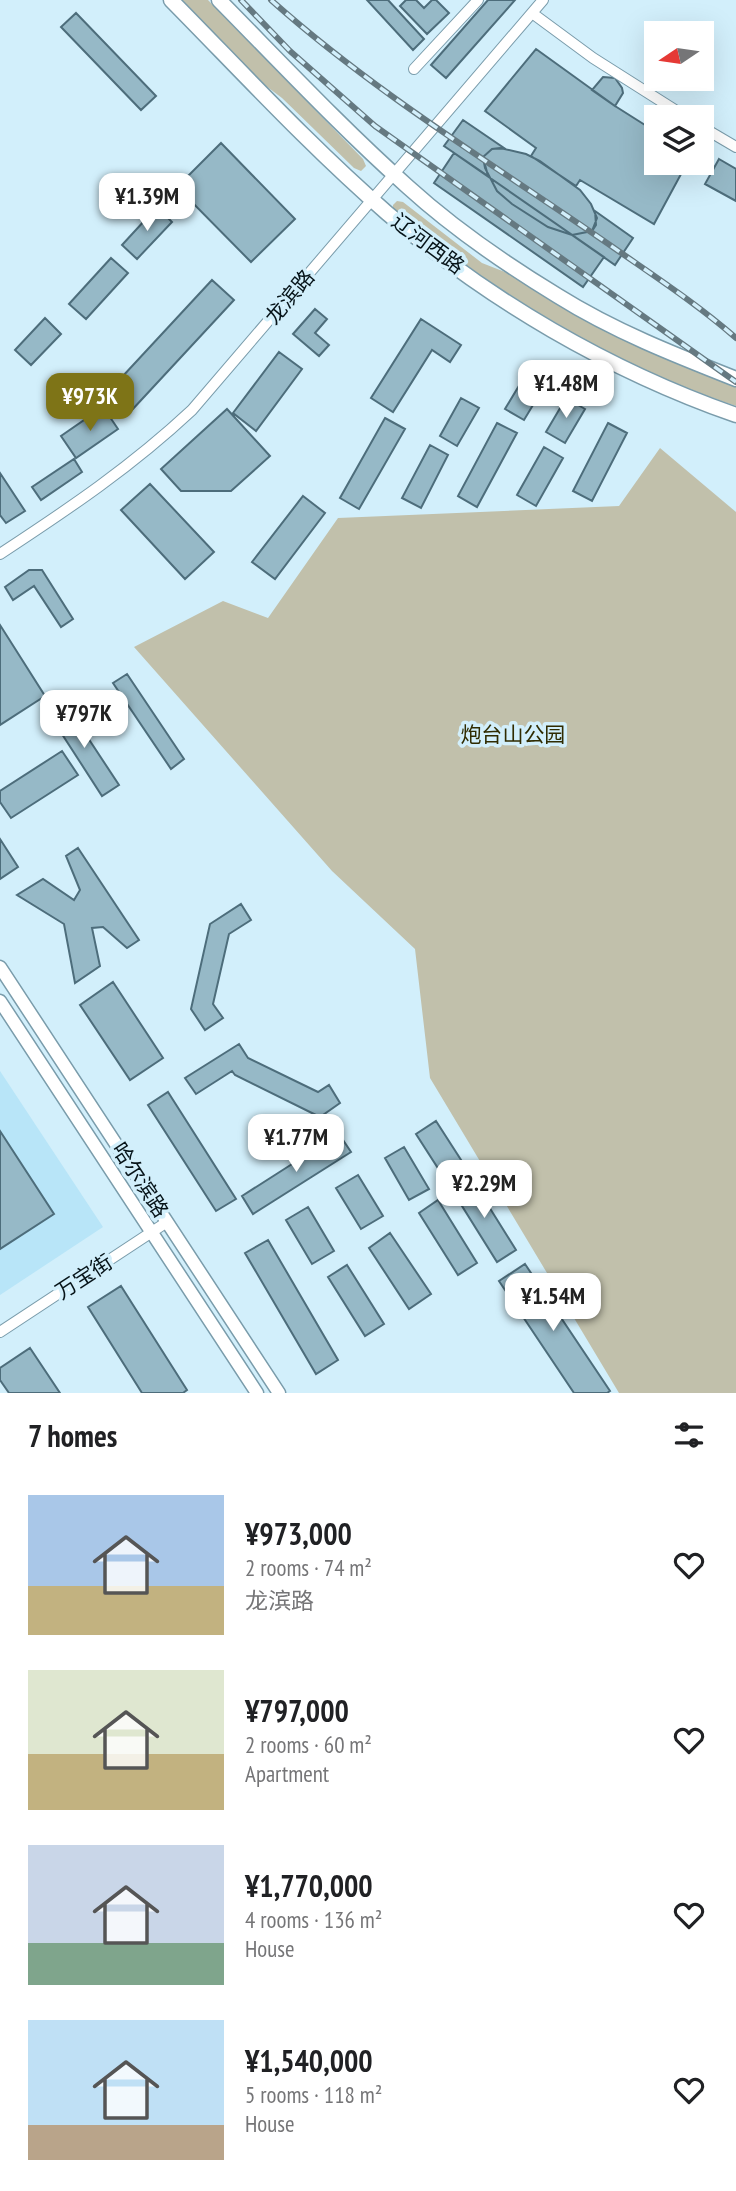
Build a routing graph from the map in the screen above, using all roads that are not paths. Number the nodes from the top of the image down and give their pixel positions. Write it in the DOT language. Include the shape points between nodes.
graph roads {
  1 [pos="171,0"];
  2 [pos="219,0"];
  3 [pos="478,0"];
  4 [pos="543,0"];
  5 [pos="532,13"];
  6 [pos="414,69"];
  7 [pos="667,105"];
  8 [pos="714,134"];
  9 [pos="736,147"];
  10 [pos="394,174"];
  11 [pos="372,200"];
  12 [pos="736,379"];
  13 [pos="736,415"];
  14 [pos="0,554"];
  15 [pos="0,967"];
  16 [pos="0,1001"];
  17 [pos="167,1222"];
  18 [pos="152,1232"];
  19 [pos="0,1332"];
  20 [pos="257,1393"];
  21 [pos="279,1393"];
  1 -- 11 [label="main road, 辽河西路"];
  2 -- 10 [label="main road, 辽河西路"];
  3 -- 6 [label="street"];
  4 -- 5 [label="street, 龙滨路"];
  5 -- 7 [label="street"];
  5 -- 10 [label="street, 龙滨路"];
  8 -- 9 [label="street"];
  10 -- 11 [label="street, 龙滨路"];
  10 -- 12 [label="main road, 辽河西路" via="560,298 622,331"];
  11 -- 13 [label="main road, 辽河西路" via="433,250 542,324 660,386"];
  11 -- 14 [label="street, 龙滨路" via="192,410 93,493"];
  15 -- 17 [label="street, 哈尔滨路"];
  16 -- 18 [label="street, 哈尔滨路"];
  17 -- 18 [label="street, 万宝街"];
  17 -- 21 [label="street, 哈尔滨路"];
  18 -- 19 [label="street, 万宝街"];
  18 -- 20 [label="street, 哈尔滨路"];
}
